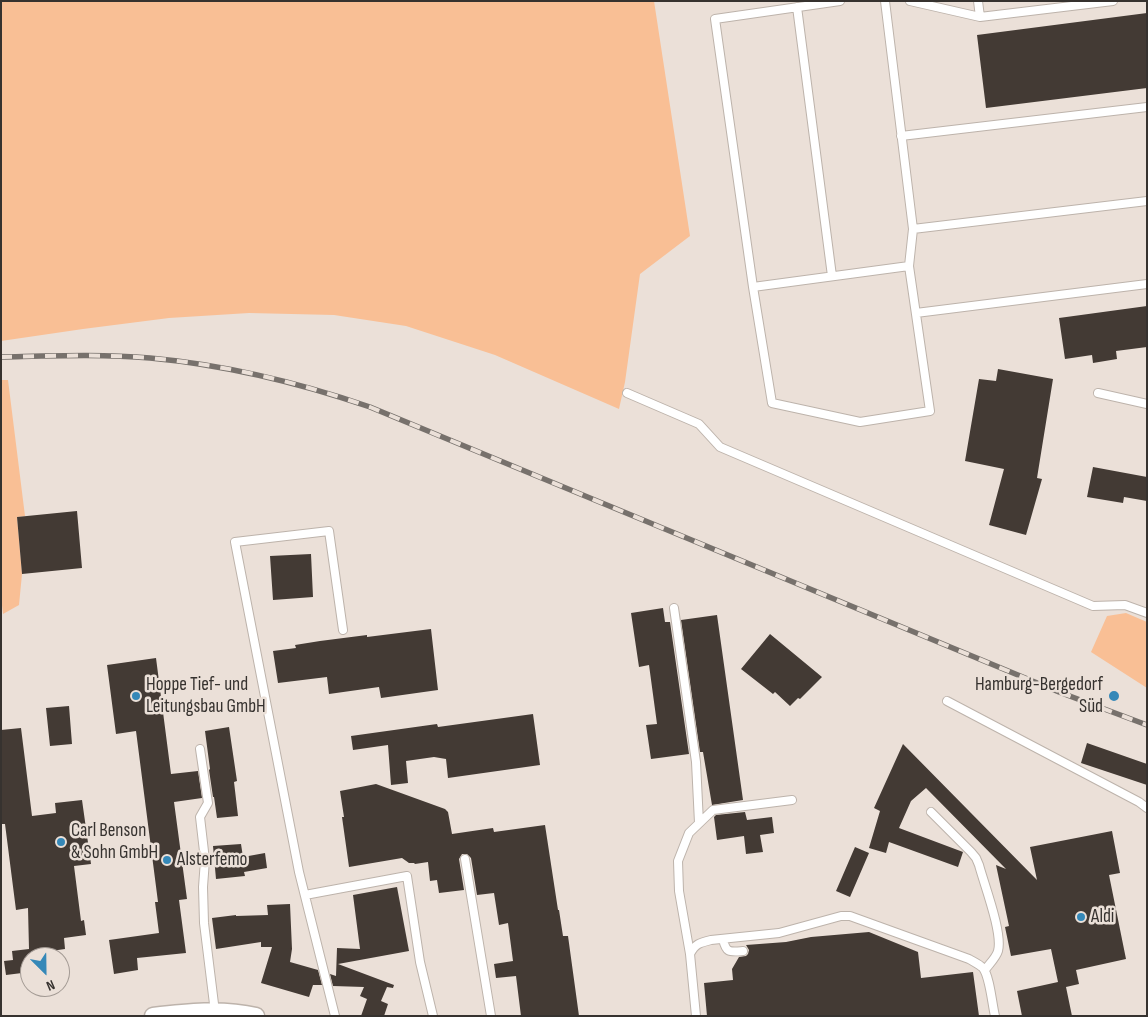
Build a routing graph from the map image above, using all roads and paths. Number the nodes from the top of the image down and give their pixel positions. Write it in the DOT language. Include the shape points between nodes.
graph roads {
  1 [pos="840,1"];
  2 [pos="885,1"];
  3 [pos="910,1"];
  4 [pos="978,1"];
  5 [pos="1113,1"];
  6 [pos="797,7"];
  7 [pos="980,17"];
  8 [pos="1147,107"];
  9 [pos="901,136"];
  10 [pos="1147,201"];
  11 [pos="914,229"];
  12 [pos="909,266"];
  13 [pos="832,276"];
  14 [pos="1147,284"];
  15 [pos="753,287"];
  16 [pos="916,313"];
  17 [pos="627,393"];
  18 [pos="1098,394"];
  19 [pos="1147,404"];
  20 [pos="674,608"];
  21 [pos="1147,613"];
  22 [pos="343,630"];
  23 [pos="947,702"];
  24 [pos="200,750"];
  25 [pos="792,800"];
  26 [pos="1147,808"];
  27 [pos="931,812"];
  28 [pos="699,823"];
  29 [pos="465,859"];
  30 [pos="305,895"];
  31 [pos="723,939"];
  32 [pos="742,951"];
  33 [pos="690,954"];
  34 [pos="985,970"];
  35 [pos="215,1012"];
  36 [pos="152,1016"];
  37 [pos="256,1016"];
  38 [pos="335,1016"];
  39 [pos="433,1016"];
  40 [pos="491,1016"];
  41 [pos="696,1016"];
  42 [pos="995,1016"];
  1 -- 6 [label="lane"];
  2 -- 9 [label="lane"];
  3 -- 7 [label="lane"];
  4 -- 7 [label="lane"];
  5 -- 7 [label="lane"];
  6 -- 13 [label="lane"];
  6 -- 15 [label="lane" via="715,19"];
  8 -- 9 [label="lane"];
  9 -- 11 [label="lane"];
  10 -- 11 [label="lane"];
  11 -- 12 [label="lane"];
  12 -- 13 [label="lane"];
  12 -- 16 [label="lane"];
  13 -- 15 [label="lane"];
  14 -- 16 [label="lane"];
  15 -- 16 [label="lane" via="772,403 860,422 930,411"];
  17 -- 21 [label="lane" via="699,424 720,447 1092,606 1125,605"];
  18 -- 19 [label="lane"];
  20 -- 28 [label="lane" via="696,762"];
  22 -- 30 [label="lane" via="329,531 235,542"];
  23 -- 26 [label="lane"];
  24 -- 35 [label="lane" via="208,803 200,817 205,860 204,923"];
  25 -- 28 [label="lane" via="713,810"];
  27 -- 34 [label="lane" via="976,858 999,934 998,952"];
  28 -- 33 [label="lane" via="689,833 678,861 679,891"];
  29 -- 40 [label="lane"];
  30 -- 38 [label="lane"];
  30 -- 39 [label="lane" via="407,876 420,962"];
  31 -- 32 [label="lane" via="728,951"];
  31 -- 33 [label="lane" via="702,942 694,946"];
  31 -- 34 [label="lane" via="779,933 850,916 969,959"];
  33 -- 41 [label="lane"];
  34 -- 42 [label="lane"];
  35 -- 36 [label="street"];
  35 -- 37 [label="street"];
}
